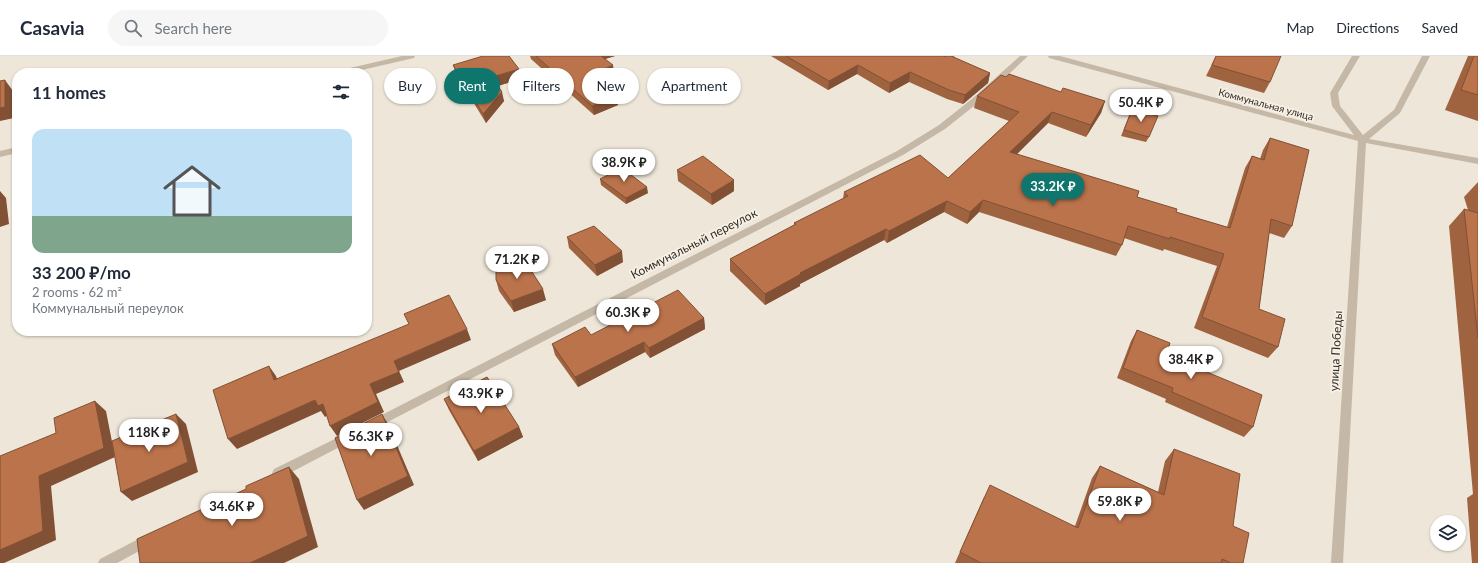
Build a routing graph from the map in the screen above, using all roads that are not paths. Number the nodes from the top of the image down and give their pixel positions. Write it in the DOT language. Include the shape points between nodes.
graph roads {
  1 [pos="411,56"];
  2 [pos="1024,56"];
  3 [pos="1052,56"];
  4 [pos="1356,56"];
  5 [pos="1426,56"];
  6 [pos="361,68"];
  7 [pos="1362,140"];
  8 [pos="12,151"];
  9 [pos="0,154"];
  10 [pos="1478,161"];
  11 [pos="267,479"];
  12 [pos="161,534"];
  13 [pos="104,563"];
  14 [pos="1337,563"];
  1 -- 6 [label="street"];
  2 -- 11 [label="street, Коммунальный переулок" via="942,127 900,153"];
  3 -- 7 [label="street, Коммунальная улица"];
  4 -- 7 [label="street" via="1334,93 1336,106"];
  5 -- 7 [label="street" via="1397,111"];
  7 -- 10 [label="street, Коммунальная улица"];
  7 -- 14 [label="street, улица Победы"];
  8 -- 9 [label="street"];
  12 -- 13 [label="street"];
}
